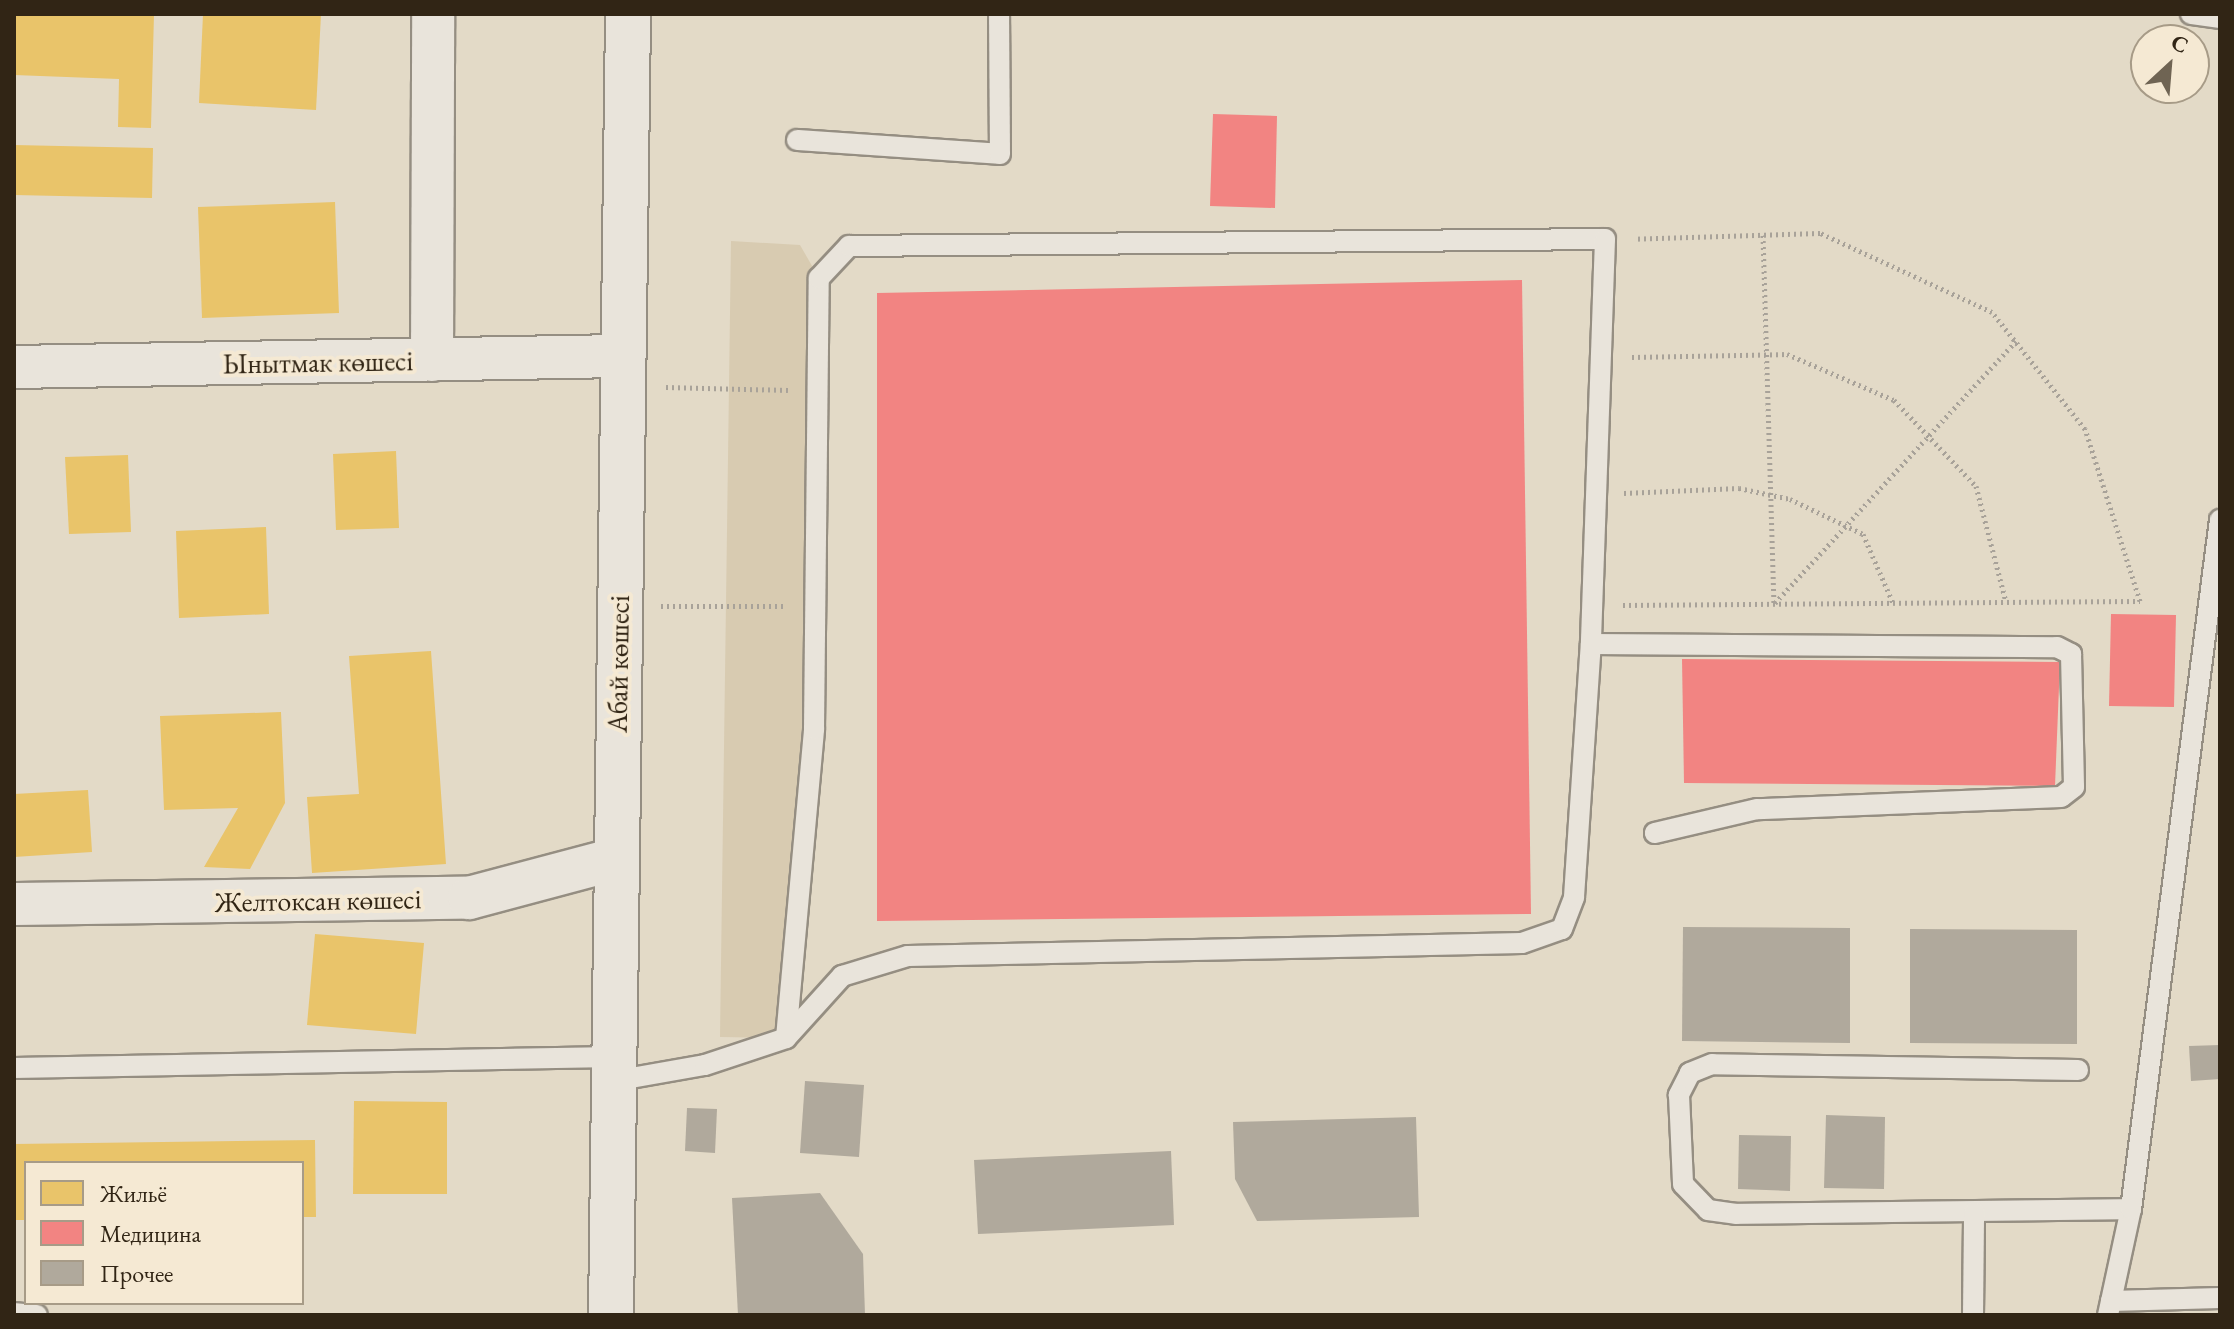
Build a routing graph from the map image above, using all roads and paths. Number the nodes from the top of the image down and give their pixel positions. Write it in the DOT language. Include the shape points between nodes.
graph roads {
  1 [pos="433,14"];
  2 [pos="628,14"];
  3 [pos="999,14"];
  4 [pos="2191,14"];
  5 [pos="2220,18"];
  6 [pos="797,140"];
  7 [pos="1763,235"];
  8 [pos="1605,239"];
  9 [pos="2016,341"];
  10 [pos="1767,354"];
  11 [pos="1600,357"];
  12 [pos="432,360"];
  13 [pos="14,367"];
  14 [pos="621,371"];
  15 [pos="817,391"];
  16 [pos="1928,436"];
  17 [pos="1593,494"];
  18 [pos="1771,495"];
  19 [pos="2220,520"];
  20 [pos="1846,526"];
  21 [pos="2006,602"];
  22 [pos="1893,603"];
  23 [pos="1774,604"];
  24 [pos="1588,605"];
  25 [pos="812,606"];
  26 [pos="619,607"];
  27 [pos="1591,644"];
  28 [pos="1655,833"];
  29 [pos="616,859"];
  30 [pos="14,904"];
  31 [pos="786,1038"];
  32 [pos="14,1068"];
  33 [pos="614,1069"];
  34 [pos="2078,1070"];
  35 [pos="2131,1209"];
  36 [pos="1974,1212"];
  37 [pos="2220,1298"];
  38 [pos="2110,1308"];
  39 [pos="14,1313"];
  40 [pos="37,1315"];
  41 [pos="611,1315"];
  42 [pos="1973,1315"];
  1 -- 12 [label="street"];
  2 -- 14 [label="main road, Абай көшесі"];
  3 -- 6 [label="lane" via="1000,154"];
  4 -- 5 [label="lane"];
  7 -- 8 [label="path"];
  7 -- 9 [label="path" via="1820,233 1992,312"];
  7 -- 10 [label="path"];
  8 -- 11 [label="lane"];
  8 -- 15 [label="lane" via="849,246 819,278"];
  9 -- 16 [label="path"];
  9 -- 21 [label="path" via="2085,429 2140,601"];
  10 -- 11 [label="path"];
  10 -- 16 [label="path" via="1787,354 1894,400"];
  10 -- 18 [label="path"];
  11 -- 17 [label="lane"];
  12 -- 13 [label="street, Ынытмак көшесі"];
  12 -- 14 [label="street, Ынытмак көшесі"];
  14 -- 15 [label="path"];
  14 -- 26 [label="main road, Абай көшесі"];
  15 -- 25 [label="lane"];
  16 -- 20 [label="path"];
  16 -- 21 [label="path" via="1976,486"];
  17 -- 18 [label="path" via="1739,488"];
  17 -- 24 [label="lane"];
  18 -- 20 [label="path"];
  18 -- 23 [label="path"];
  19 -- 35 [label="lane"];
  20 -- 22 [label="path" via="1863,534"];
  20 -- 23 [label="path"];
  21 -- 22 [label="path"];
  22 -- 23 [label="path"];
  23 -- 24 [label="path"];
  24 -- 27 [label="lane"];
  25 -- 26 [label="path"];
  25 -- 31 [label="lane" via="814,729"];
  26 -- 29 [label="main road, Абай көшесі"];
  27 -- 28 [label="lane" via="2057,647 2071,654 2074,787 2061,797 1757,809"];
  27 -- 31 [label="lane" via="1574,897 1562,929 1522,943 908,956 842,976"];
  29 -- 30 [label="street, Желтоксан көшесі" via="469,898"];
  29 -- 33 [label="main road, Абай көшесі"];
  31 -- 33 [label="lane" via="705,1065"];
  32 -- 33 [label="lane"];
  33 -- 41 [label="main road, Абай көшесі"];
  34 -- 36 [label="lane" via="1712,1064 1690,1073 1679,1095 1683,1184 1708,1210"];
  35 -- 36 [label="lane"];
  35 -- 38 [label="lane"];
  36 -- 42 [label="lane"];
  37 -- 38 [label="lane"];
  39 -- 40 [label="lane"];
}
